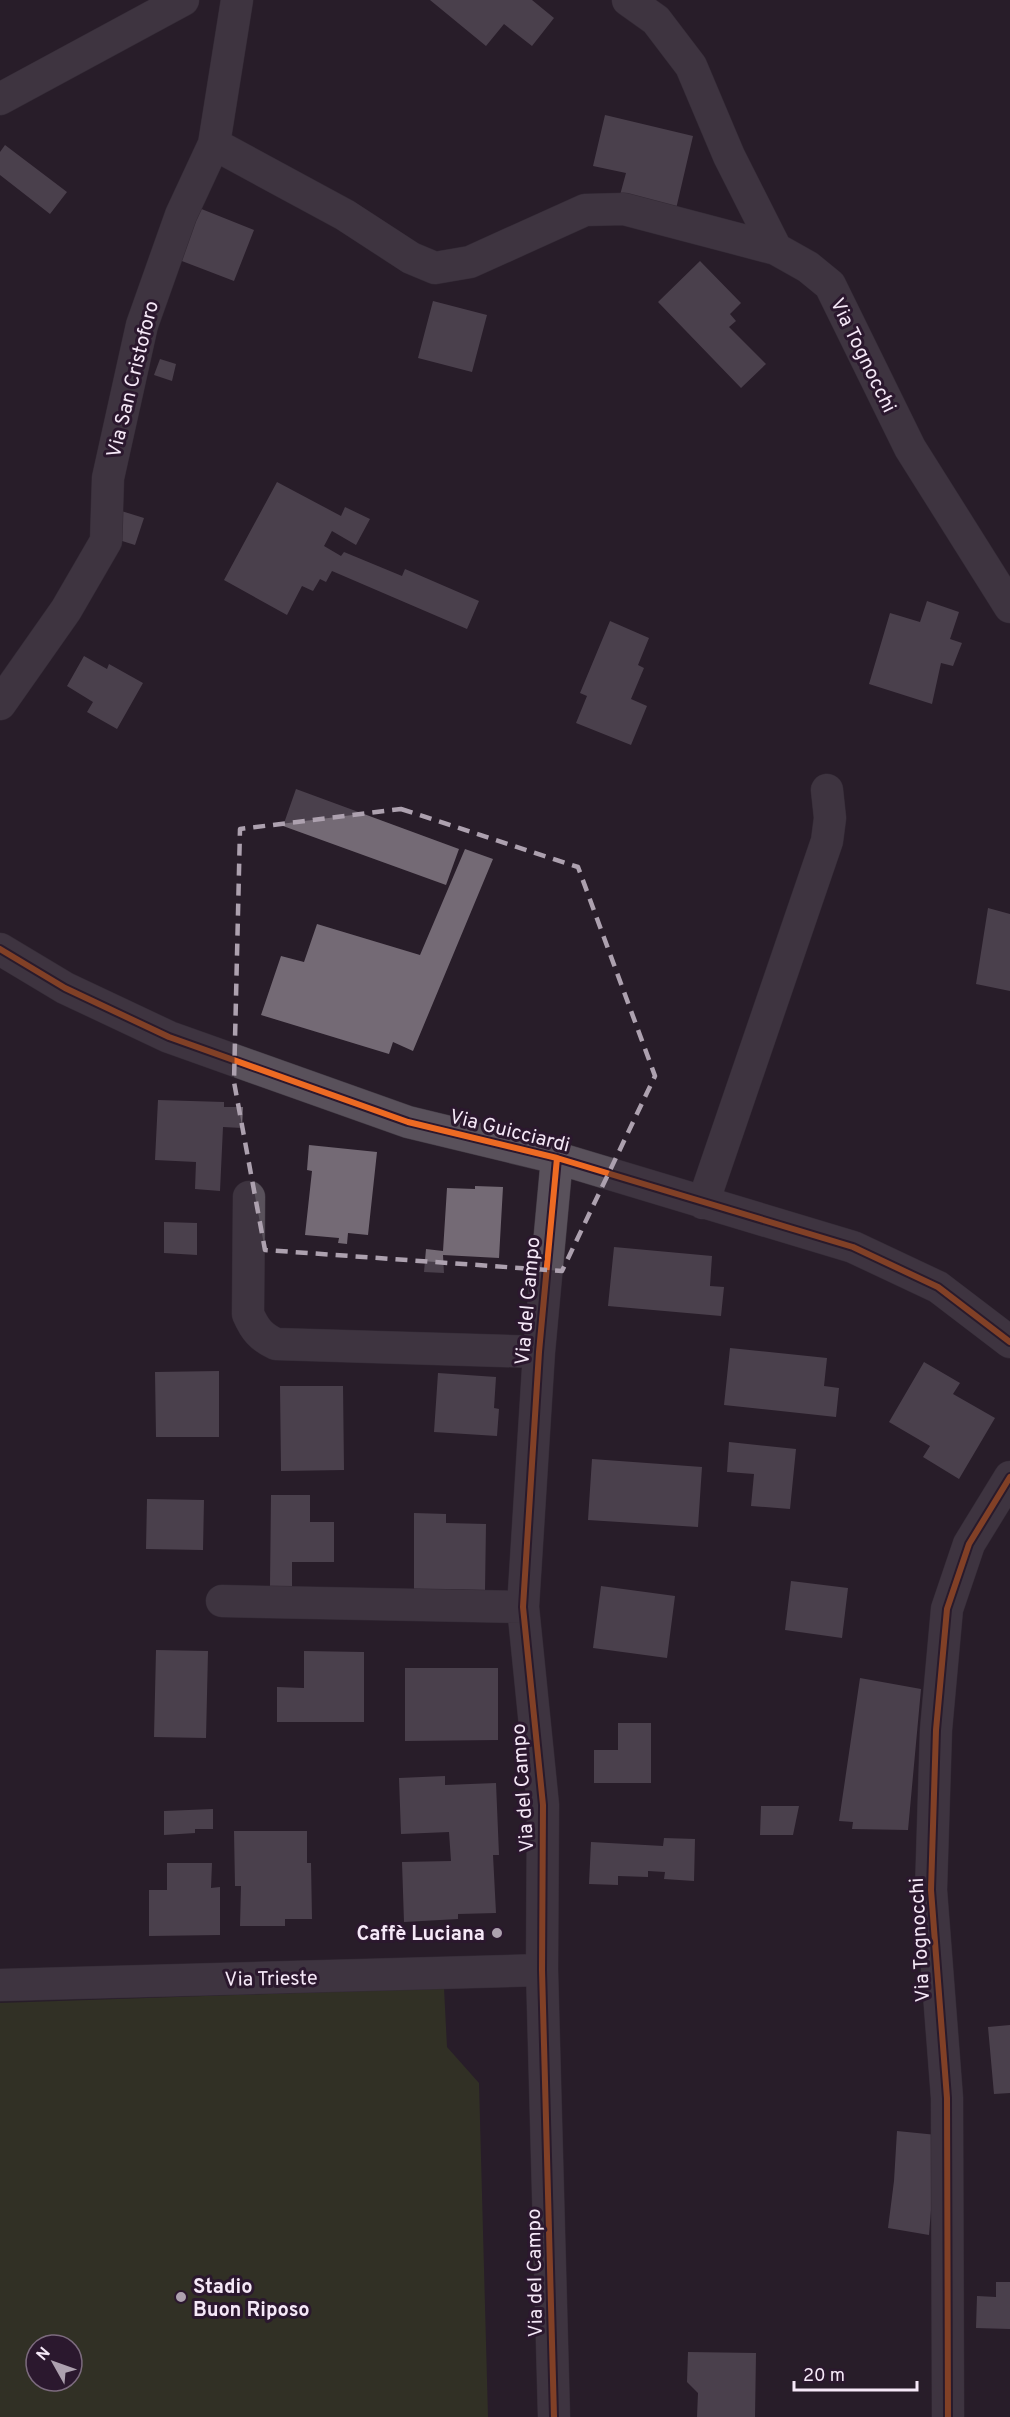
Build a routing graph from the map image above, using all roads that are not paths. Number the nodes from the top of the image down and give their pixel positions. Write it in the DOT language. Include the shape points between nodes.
graph roads {
  1 [pos="183,0"];
  2 [pos="237,0"];
  3 [pos="628,0"];
  4 [pos="0,99"];
  5 [pos="214,144"];
  6 [pos="776,249"];
  7 [pos="1010,607"];
  8 [pos="0,704"];
  9 [pos="827,790"];
  10 [pos="0,949"];
  11 [pos="557,1158"];
  12 [pos="249,1197"];
  13 [pos="704,1203"];
  14 [pos="1010,1342"];
  15 [pos="539,1352"];
  16 [pos="1010,1477"];
  17 [pos="222,1601"];
  18 [pos="523,1607"];
  19 [pos="542,1970"];
  20 [pos="0,1985"];
  21 [pos="554,2417"];
  22 [pos="948,2417"];
  1 -- 4 [label="street"];
  2 -- 5 [label="street, Via San Cristoforo"];
  3 -- 6 [label="street" via="656,21 691,66 729,156"];
  5 -- 6 [label="street, Via Tognocchi" via="345,215 411,258 435,268 470,262 585,210 624,209"];
  5 -- 8 [label="street, Via San Cristoforo" via="181,214 142,325 108,478 105,541 66,610"];
  6 -- 7 [label="street, Via Tognocchi" via="830,285 910,448"];
  9 -- 13 [label="street" via="830,818 826,841"];
  10 -- 11 [label="street, Via Guicciardi" via="65,988 169,1037 408,1122"];
  11 -- 13 [label="street, Via Guicciardi"];
  11 -- 15 [label="street, Via del Campo"];
  12 -- 15 [label="street" via="249,1314 263,1338 276,1344"];
  13 -- 14 [label="street, Via Guicciardi" via="853,1247 938,1287"];
  15 -- 18 [label="street, Via del Campo"];
  16 -- 22 [label="street, Via Tognocchi" via="969,1544 947,1609 936,1730 931,1890 947,2098"];
  17 -- 18 [label="street"];
  18 -- 19 [label="street, Via del Campo" via="543,1805"];
  19 -- 20 [label="street, Via Trieste"];
  19 -- 21 [label="street, Via del Campo"];
}
